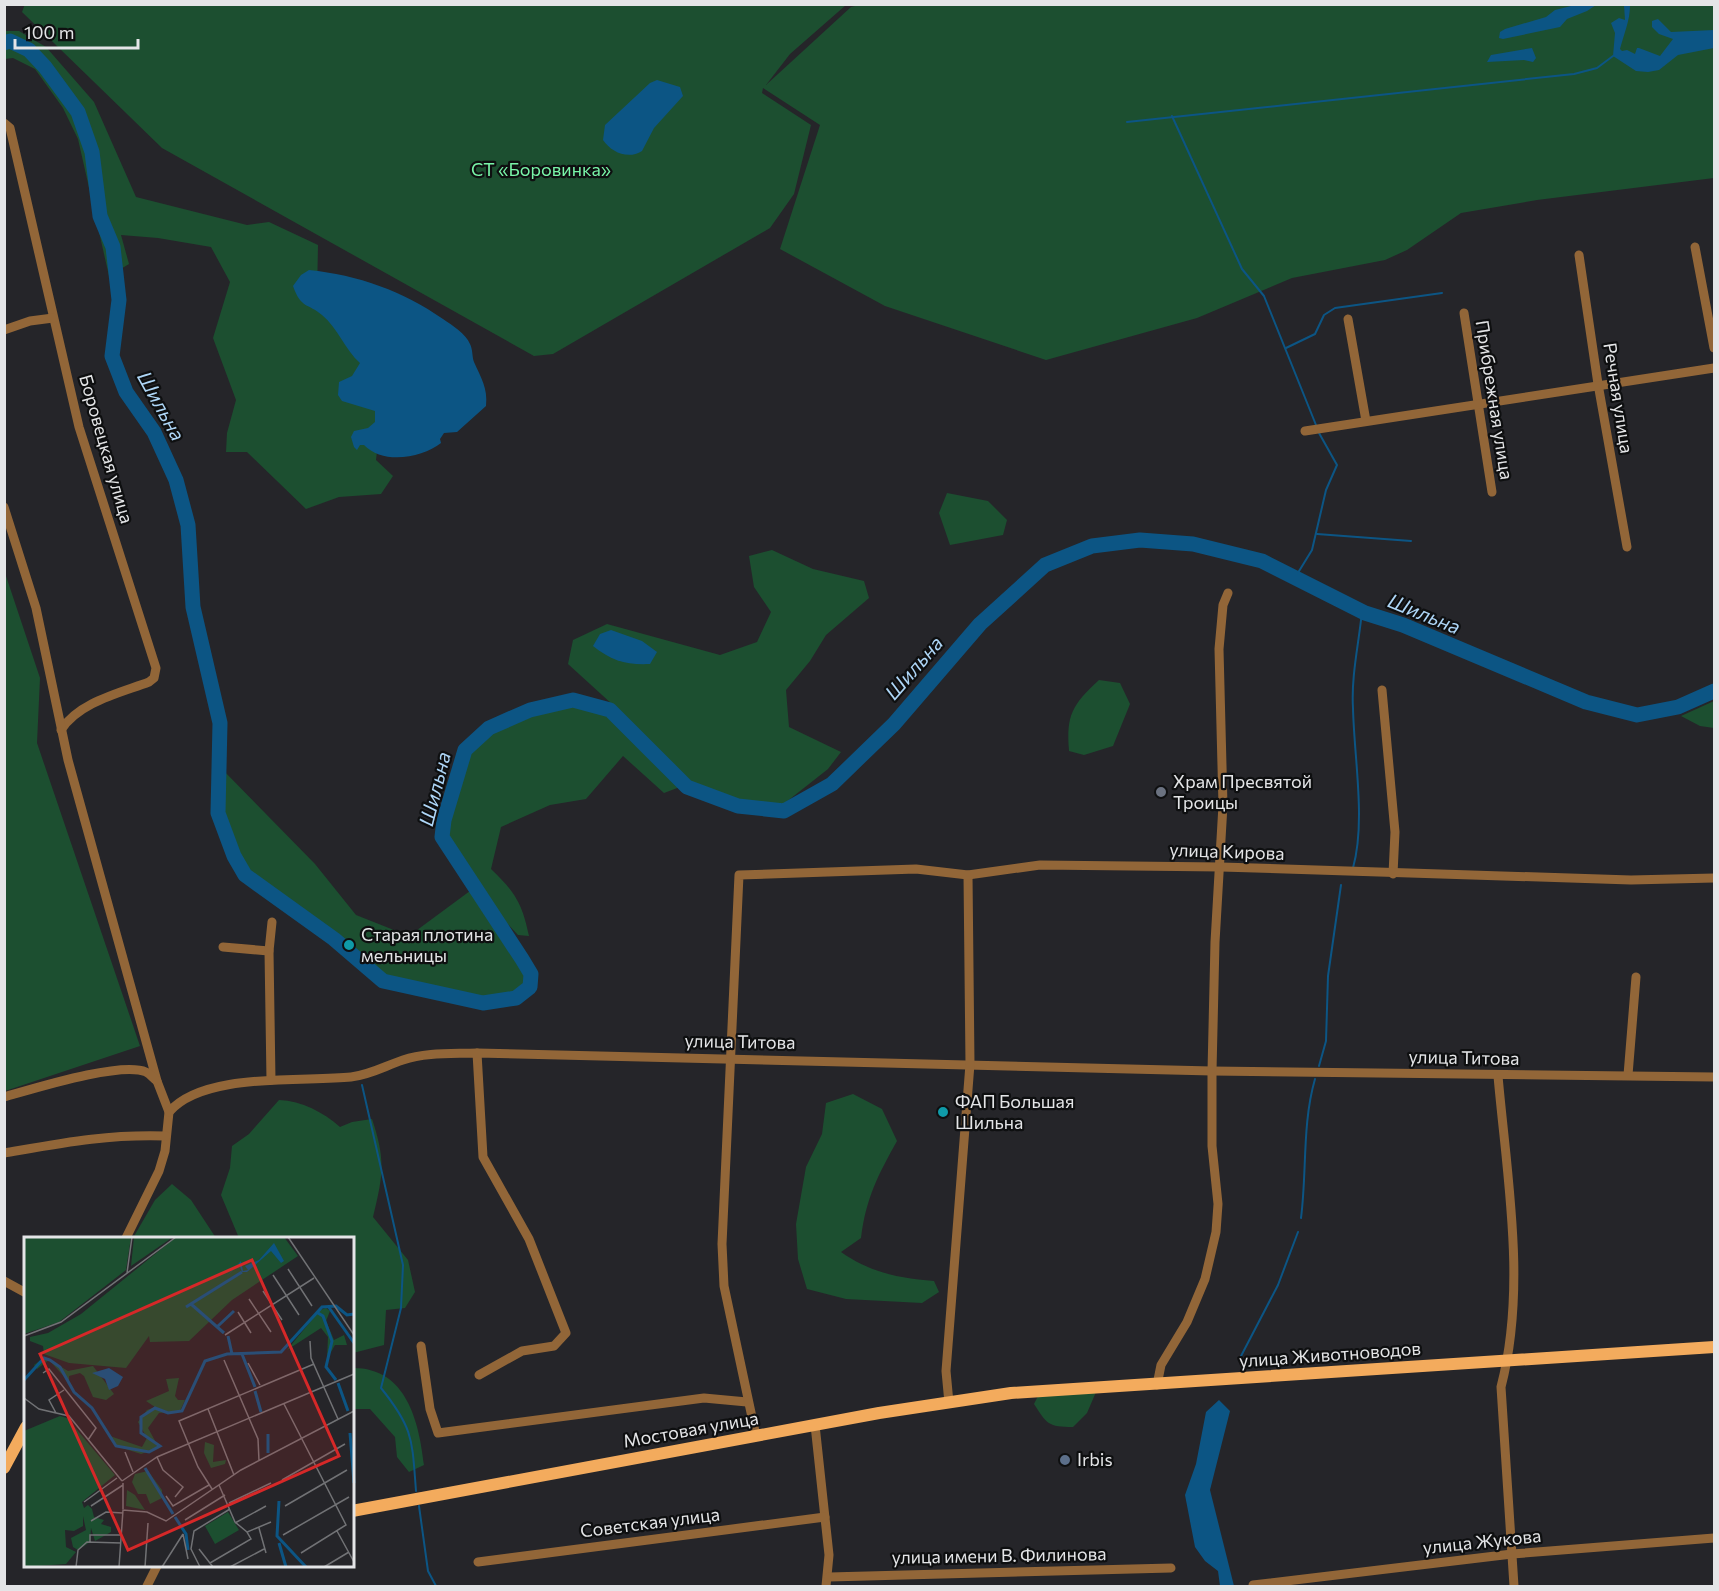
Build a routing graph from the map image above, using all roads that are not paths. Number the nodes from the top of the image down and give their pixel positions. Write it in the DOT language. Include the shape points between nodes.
graph roads {
  1 [pos="4,123"];
  2 [pos="1695,247"];
  3 [pos="1580,255"];
  4 [pos="1464,313"];
  5 [pos="53,318"];
  6 [pos="1348,320"];
  7 [pos="4,330"];
  8 [pos="1714,348"];
  9 [pos="1714,368"];
  10 [pos="1598,384"];
  11 [pos="1480,403"];
  12 [pos="1366,421"];
  13 [pos="1305,431"];
  14 [pos="1492,492"];
  15 [pos="4,507"];
  16 [pos="1627,547"];
  17 [pos="1228,593"];
  18 [pos="1382,690"];
  19 [pos="61,730"];
  20 [pos="1221,867"];
  21 [pos="1393,874"];
  22 [pos="968,875"];
  23 [pos="1714,878"];
  24 [pos="273,922"];
  25 [pos="223,947"];
  26 [pos="269,951"];
  27 [pos="1636,977"];
  28 [pos="477,1053"];
  29 [pos="731,1059"];
  30 [pos="970,1064"];
  31 [pos="1212,1071"];
  32 [pos="1628,1075"];
  33 [pos="1498,1076"];
  34 [pos="1714,1077"];
  35 [pos="271,1080"];
  36 [pos="156,1081"];
  37 [pos="4,1097"];
  38 [pos="169,1112"];
  39 [pos="166,1136"];
  40 [pos="4,1153"];
  41 [pos="127,1237"];
  42 [pos="4,1281"];
  43 [pos="24,1292"];
  44 [pos="421,1346"];
  45 [pos="1714,1347"];
  46 [pos="1508,1360"];
  47 [pos="479,1375"];
  48 [pos="1157,1385"];
  49 [pos="747,1402"];
  50 [pos="949,1403"];
  51 [pos="816,1425"];
  52 [pos="24,1431"];
  53 [pos="756,1436"];
  54 [pos="4,1468"];
  55 [pos="354,1511"];
  56 [pos="825,1517"];
  57 [pos="1714,1538"];
  58 [pos="1512,1554"];
  59 [pos="478,1562"];
  60 [pos="157,1567"];
  61 [pos="1171,1568"];
  62 [pos="828,1582"];
  63 [pos="1254,1585"];
  64 [pos="147,1587"];
  65 [pos="1514,1587"];
  1 -- 5 [label="street, Боровецкая улица" via="10,128"];
  2 -- 8 [label="street"];
  3 -- 10 [label="street, Речная улица"];
  4 -- 11 [label="street, Прибрежная улица"];
  5 -- 7 [label="street"];
  5 -- 19 [label="street, Боровецкая улица" via="80,427 156,673 149,682 72,716"];
  6 -- 12 [label="street"];
  9 -- 10 [label="street"];
  10 -- 11 [label="street"];
  10 -- 16 [label="street, Речная улица"];
  11 -- 12 [label="street"];
  11 -- 14 [label="street, Прибрежная улица"];
  12 -- 13 [label="street"];
  15 -- 19 [label="street" via="36,608"];
  17 -- 20 [label="street" via="1223,605 1219,649"];
  18 -- 21 [label="street" via="1395,832"];
  19 -- 36 [label="street"];
  20 -- 21 [label="street, улица Кирова"];
  20 -- 22 [label="street, улица Кирова" via="1040,865"];
  20 -- 31 [label="street"];
  21 -- 23 [label="street, улица Кирова" via="1631,880"];
  22 -- 29 [label="street, улица Кирова" via="916,869 739,875"];
  22 -- 30 [label="street"];
  24 -- 26 [label="street"];
  25 -- 26 [label="street"];
  26 -- 35 [label="street"];
  27 -- 32 [label="street"];
  28 -- 29 [label="street, улица Титова"];
  28 -- 35 [label="street, улица Титова" via="426,1055 351,1077"];
  28 -- 47 [label="street" via="483,1157 529,1239 566,1333 554,1346 522,1351"];
  29 -- 30 [label="street, улица Титова"];
  29 -- 49 [label="street" via="722,1244 724,1286"];
  30 -- 31 [label="street, улица Титова"];
  30 -- 50 [label="street" via="946,1371"];
  31 -- 33 [label="street, улица Титова"];
  31 -- 48 [label="street" via="1216,1232 1204,1279 1187,1322 1161,1365"];
  32 -- 33 [label="street, улица Титова"];
  32 -- 34 [label="street, улица Титова"];
  33 -- 46 [label="street" via="1514,1272"];
  35 -- 38 [label="street, улица Титова" via="213,1088 178,1102"];
  36 -- 37 [label="street" via="147,1072 120,1070"];
  36 -- 38 [label="street"];
  38 -- 39 [label="street"];
  39 -- 40 [label="street" via="95,1137"];
  39 -- 41 [label="street" via="159,1171"];
  42 -- 43 [label="street"];
  44 -- 49 [label="street, Мостовая улица" via="430,1409 438,1433 704,1398"];
  45 -- 46 [label="main road, улица Животноводов"];
  46 -- 48 [label="main road, улица Животноводов"];
  46 -- 58 [label="street" via="1501,1387"];
  48 -- 50 [label="main road, улица Животноводов" via="1011,1393"];
  49 -- 53 [label="street"];
  50 -- 51 [label="main road, Мостовая улица"];
  51 -- 53 [label="main road, Мостовая улица"];
  51 -- 56 [label="street"];
  52 -- 54 [label="main road"];
  53 -- 55 [label="main road, Мостовая улица"];
  56 -- 59 [label="street, Советская улица"];
  56 -- 62 [label="street"];
  57 -- 58 [label="street, улица Жукова"];
  58 -- 63 [label="street, улица Жукова"];
  58 -- 65 [label="street"];
  60 -- 64 [label="street"];
  61 -- 62 [label="street, улица имени В. Филинова"];
}
